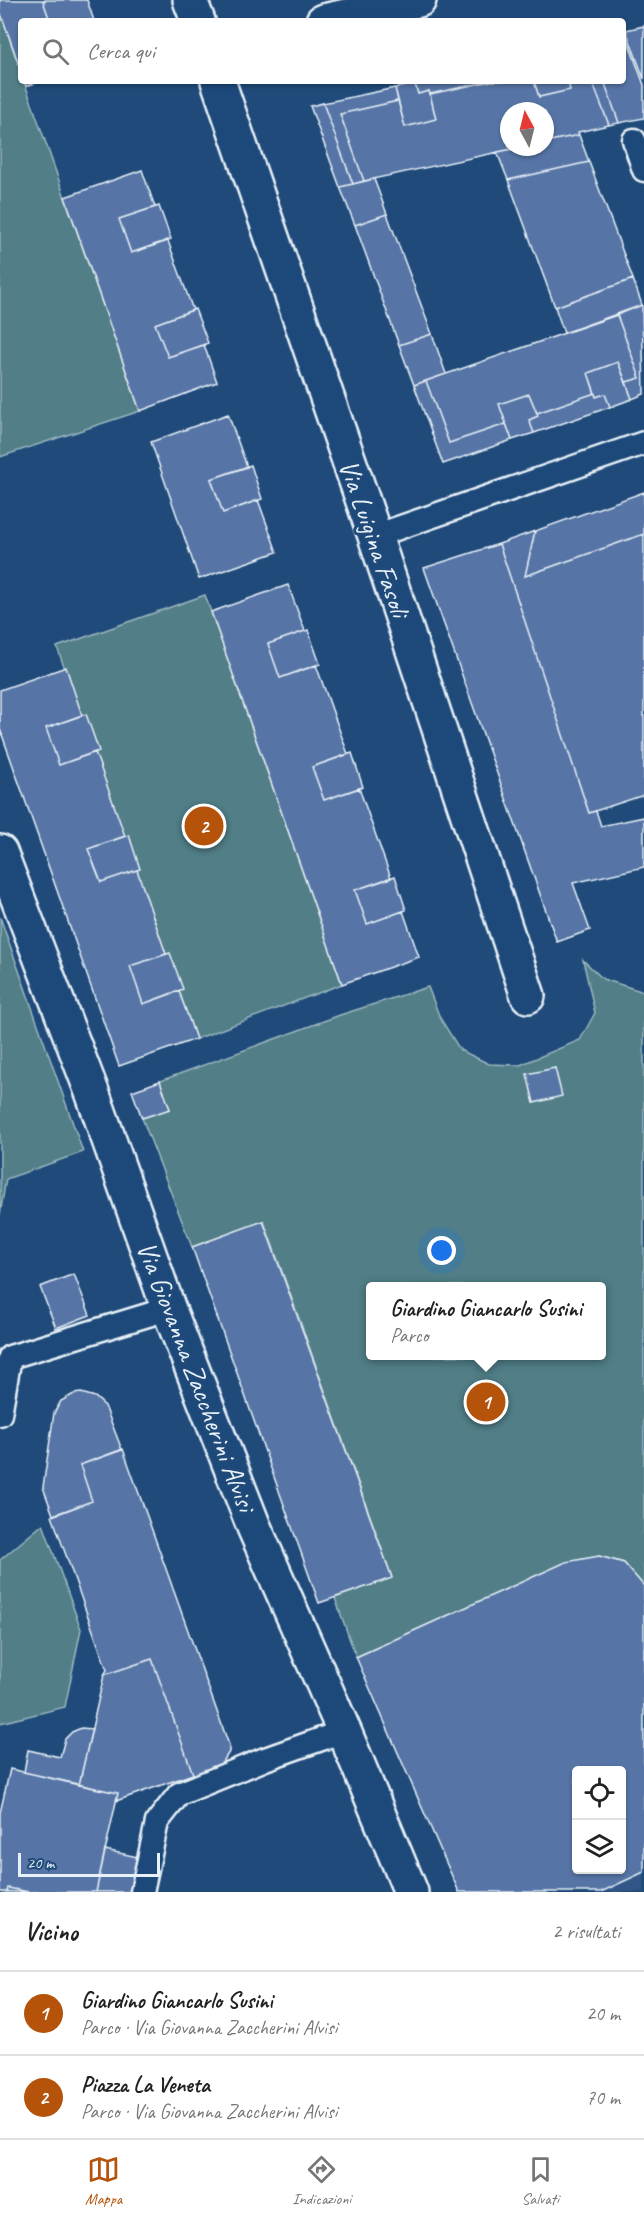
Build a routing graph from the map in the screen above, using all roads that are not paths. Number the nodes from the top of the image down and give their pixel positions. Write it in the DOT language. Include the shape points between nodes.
graph roads {
  1 [pos="190,0"];
  2 [pos="419,0"];
  3 [pos="197,18"];
  4 [pos="337,18"];
  5 [pos="219,84"];
  6 [pos="634,140"];
  7 [pos="644,171"];
  8 [pos="644,443"];
  9 [pos="375,536"];
  10 [pos="0,852"];
  11 [pos="528,996"];
  12 [pos="168,1307"];
  13 [pos="0,1414"];
  14 [pos="344,1731"];
  15 [pos="142,1892"];
  16 [pos="411,1892"];
  1 -- 3 [label="street"];
  2 -- 4 [label="street"];
  5 -- 9 [label="street, Via Luigina Fasoli"];
  6 -- 7 [label="lane"];
  8 -- 9 [label="lane"];
  9 -- 11 [label="street, Via Luigina Fasoli"];
  10 -- 12 [label="street, Via Giovanna Zaccherini Alvisi" via="92,1092"];
  12 -- 13 [label="lane" via="10,1357"];
  12 -- 14 [label="street, Via Giovanna Zaccherini Alvisi" via="254,1527"];
  14 -- 15 [label="lane" via="179,1794 157,1822"];
  14 -- 16 [label="street, Via Giovanna Zaccherini Alvisi"];
}
